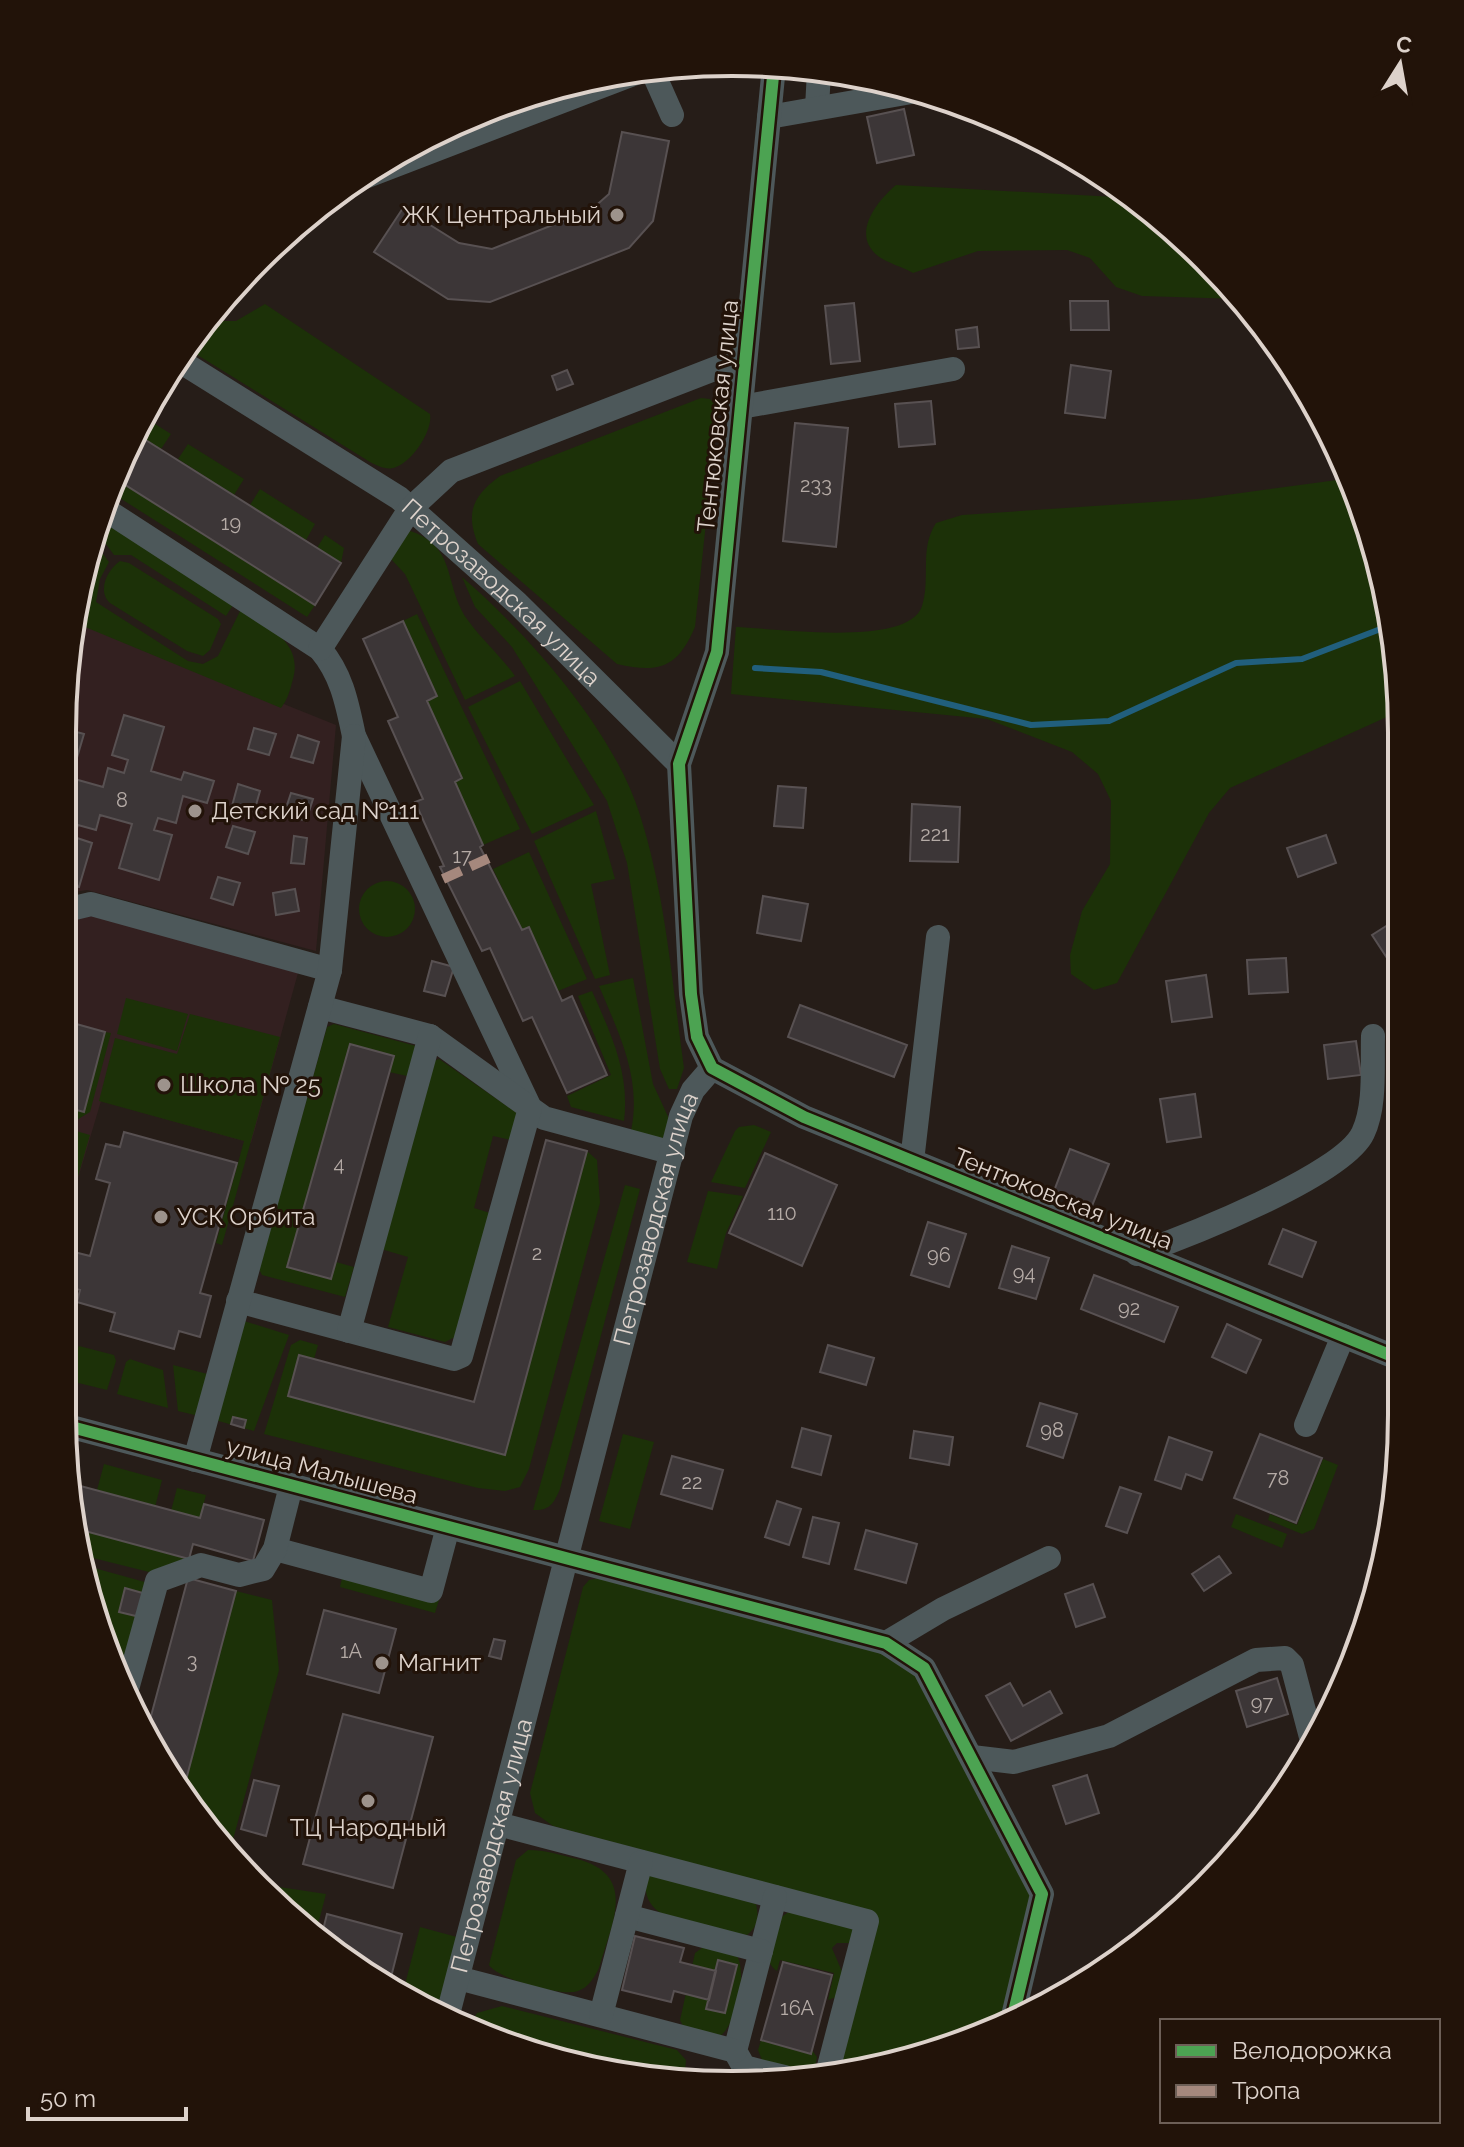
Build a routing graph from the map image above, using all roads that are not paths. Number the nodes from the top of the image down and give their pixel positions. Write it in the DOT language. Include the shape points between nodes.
graph roads {
  1 [pos="773,77"];
  2 [pos="657,81"];
  3 [pos="818,82"];
  4 [pos="890,96"];
  5 [pos="563,98"];
  6 [pos="817,108"];
  7 [pos="672,115"];
  8 [pos="769,117"];
  9 [pos="482,126"];
  10 [pos="745,357"];
  11 [pos="188,366"];
  12 [pos="953,369"];
  13 [pos="741,407"];
  14 [pos="410,509"];
  15 [pos="113,515"];
  16 [pos="320,649"];
  17 [pos="354,736"];
  18 [pos="679,764"];
  19 [pos="76,908"];
  20 [pos="938,937"];
  21 [pos="330,970"];
  22 [pos="320,1007"];
  23 [pos="430,1036"];
  24 [pos="1373,1036"];
  25 [pos="712,1068"];
  26 [pos="530,1108"];
  27 [pos="673,1153"];
  28 [pos="912,1161"];
  29 [pos="1137,1254"];
  30 [pos="238,1301"];
  31 [pos="349,1331"];
  32 [pos="1343,1336"];
  33 [pos="1388,1354"];
  34 [pos="1306,1425"];
  35 [pos="76,1428"];
  36 [pos="195,1460"];
  37 [pos="291,1486"];
  38 [pos="448,1527"];
  39 [pos="275,1549"];
  40 [pos="1049,1558"];
  41 [pos="569,1560"];
  42 [pos="886,1643"];
  43 [pos="131,1676"];
  44 [pos="1308,1727"];
  45 [pos="972,1757"];
  46 [pos="498,1824"];
  47 [pos="641,1862"];
  48 [pos="775,1897"];
  49 [pos="627,1916"];
  50 [pos="761,1951"];
  51 [pos="458,1978"];
  52 [pos="1015,2006"];
  53 [pos="450,2007"];
  54 [pos="601,2015"];
  55 [pos="735,2051"];
  56 [pos="830,2063"];
  57 [pos="758,2070"];
  1 -- 8 [label="street, Тентюковская улица"];
  2 -- 7 [label="street"];
  3 -- 6 [label="street"];
  4 -- 6 [label="street"];
  5 -- 9 [label="street"];
  6 -- 8 [label="street"];
  8 -- 10 [label="street, Тентюковская улица"];
  10 -- 13 [label="street, Тентюковская улица"];
  10 -- 14 [label="street" via="451,471"];
  11 -- 14 [label="street, Петрозаводская улица"];
  12 -- 13 [label="street"];
  13 -- 18 [label="street, Тентюковская улица" via="717,652"];
  14 -- 16 [label="street"];
  14 -- 18 [label="street, Петрозаводская улица" via="517,603"];
  15 -- 16 [label="street"];
  16 -- 17 [label="street" via="345,691"];
  17 -- 21 [label="street"];
  17 -- 26 [label="street"];
  18 -- 25 [label="street, Петрозаводская улица" via="691,994 697,1037"];
  19 -- 21 [label="street" via="91,904"];
  20 -- 28 [label="street"];
  21 -- 22 [label="street"];
  22 -- 23 [label="street"];
  22 -- 30 [label="street"];
  23 -- 26 [label="street"];
  23 -- 31 [label="street"];
  24 -- 29 [label="street" via="1370,1113 1349,1154 1255,1206"];
  25 -- 27 [label="street, Петрозаводская улица" via="693,1090 681,1116"];
  25 -- 28 [label="street, Тентюковская улица" via="804,1117"];
  26 -- 27 [label="street" via="544,1118"];
  26 -- 31 [label="street" via="461,1356 454,1359"];
  27 -- 41 [label="street, Петрозаводская улица"];
  28 -- 29 [label="street, Тентюковская улица"];
  29 -- 32 [label="street, Тентюковская улица"];
  30 -- 31 [label="street"];
  30 -- 36 [label="street"];
  32 -- 33 [label="street, Тентюковская улица"];
  32 -- 34 [label="street"];
  35 -- 36 [label="street, улица Малышева"];
  36 -- 37 [label="street, улица Малышева"];
  37 -- 38 [label="street, улица Малышева"];
  37 -- 39 [label="street"];
  38 -- 39 [label="street" via="431,1591"];
  38 -- 41 [label="street, улица Малышева"];
  39 -- 43 [label="street" via="263,1569 239,1575 201,1565 157,1581"];
  40 -- 42 [label="street"];
  41 -- 42 [label="street, улица Малышева"];
  41 -- 46 [label="street, Петрозаводская улица"];
  42 -- 45 [label="street, улица Малышева" via="924,1668"];
  44 -- 45 [label="street" via="1292,1665 1285,1658 1256,1660 1109,1736 1014,1762"];
  45 -- 52 [label="street, улица Малышева" via="1042,1894"];
  46 -- 47 [label="street"];
  46 -- 51 [label="street, Петрозаводская улица"];
  47 -- 48 [label="street"];
  47 -- 49 [label="street"];
  48 -- 50 [label="street"];
  48 -- 56 [label="street" via="867,1921"];
  49 -- 50 [label="street"];
  49 -- 54 [label="street"];
  50 -- 55 [label="street"];
  51 -- 53 [label="street, Петрозаводская улица"];
  51 -- 54 [label="street"];
  54 -- 55 [label="street"];
  55 -- 57 [label="street" via="744,2067"];
}
